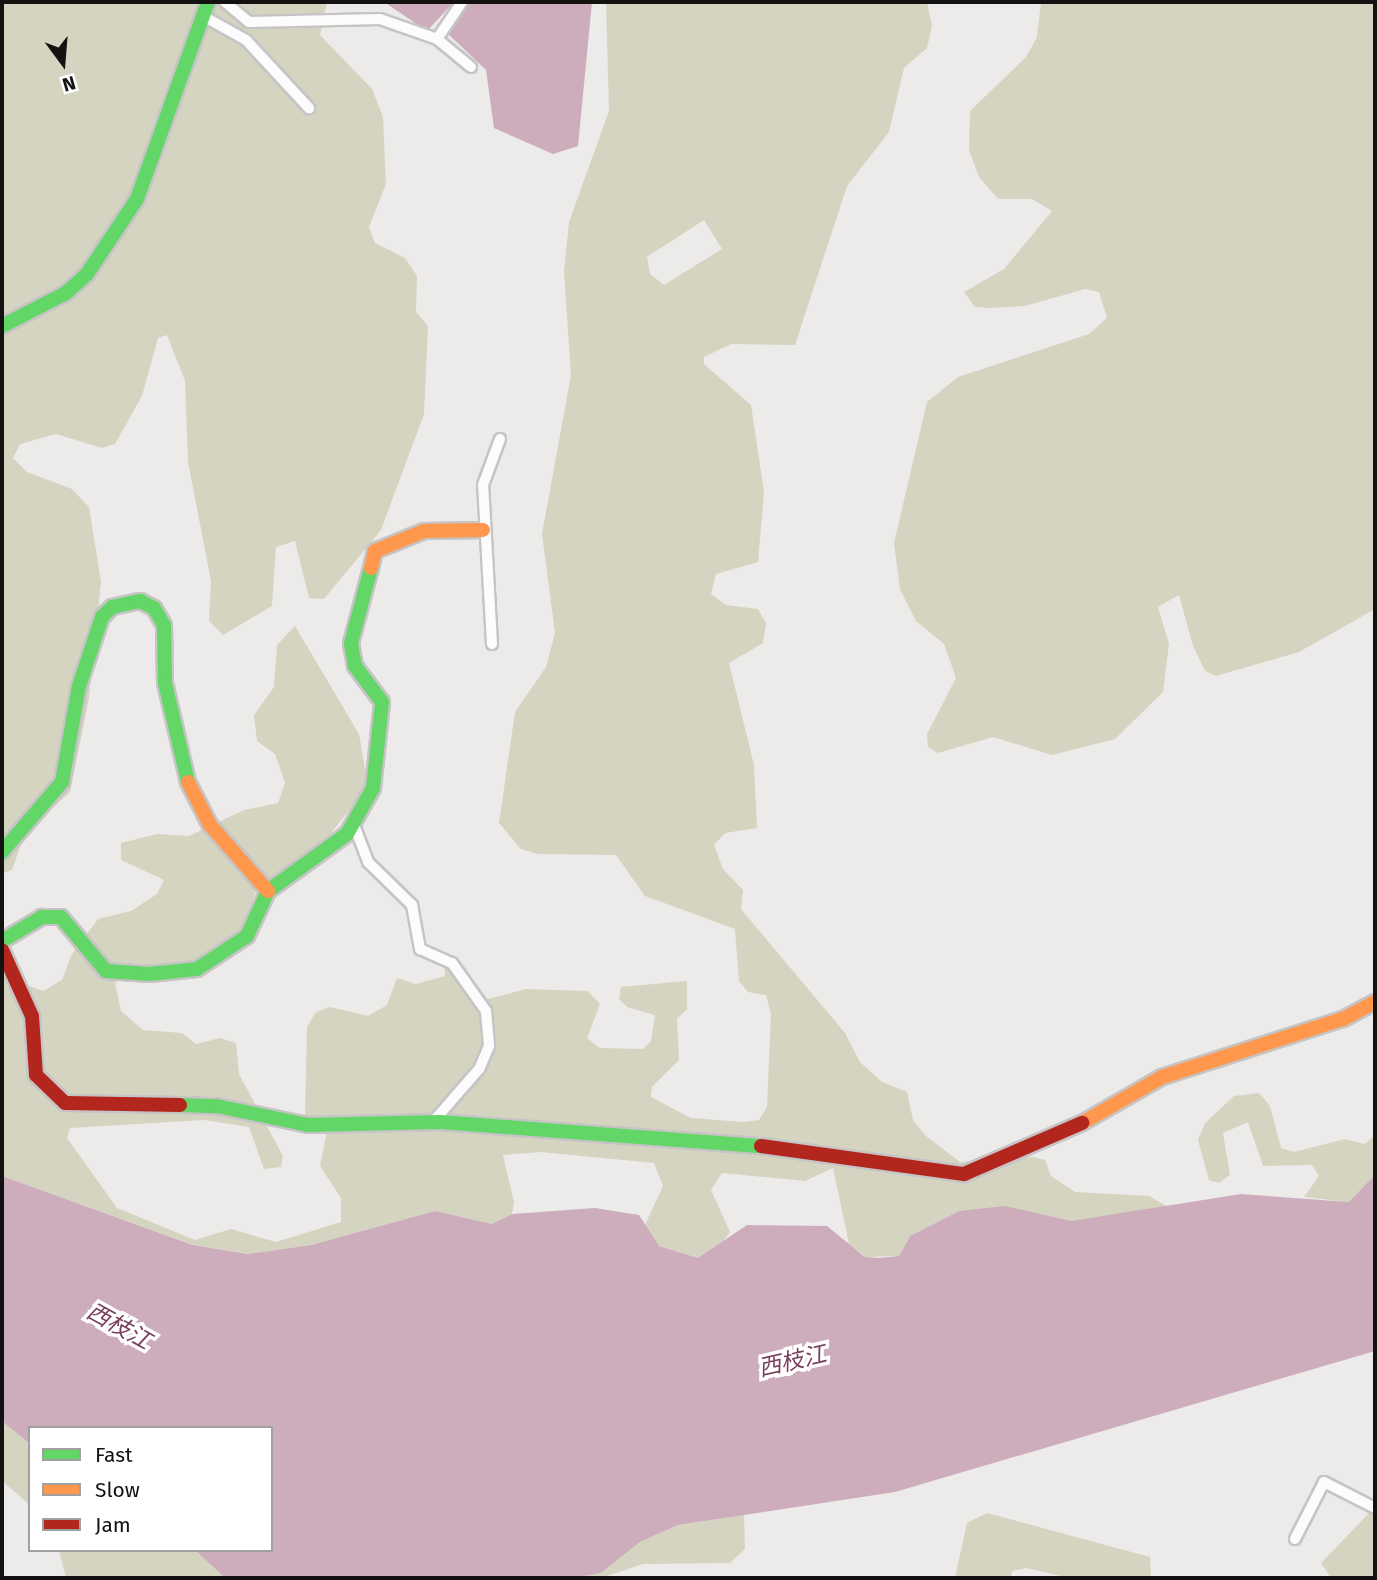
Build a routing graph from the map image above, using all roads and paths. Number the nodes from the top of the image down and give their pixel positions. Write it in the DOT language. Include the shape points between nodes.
graph roads {
  1 [pos="225,2"];
  2 [pos="462,2"];
  3 [pos="206,9"];
  4 [pos="437,39"];
  5 [pos="471,67"];
  6 [pos="309,108"];
  7 [pos="2,326"];
  8 [pos="500,439"];
  9 [pos="483,530"];
  10 [pos="492,644"];
  11 [pos="354,825"];
  12 [pos="2,852"];
  13 [pos="268,891"];
  14 [pos="2,941"];
  15 [pos="2,950"];
  16 [pos="1375,1002"];
  17 [pos="433,1122"];
  18 [pos="1375,1508"];
  19 [pos="1295,1539"];
  1 -- 4 [label="street" via="249,22 352,15"];
  2 -- 4 [label="street"];
  3 -- 6 [label="street" via="246,40"];
  3 -- 7 [label="street" via="137,199 87,274 66,293"];
  4 -- 5 [label="street"];
  8 -- 9 [label="street" via="483,485"];
  9 -- 10 [label="street"];
  9 -- 11 [label="street" via="424,531 375,551 351,656 382,702 373,788"];
  11 -- 13 [label="street"];
  11 -- 17 [label="street" via="368,862 412,905 420,949 452,963 486,1011 489,1046 479,1069"];
  12 -- 13 [label="street" via="62,782 79,686 102,617 112,607 140,601 154,608 164,625 165,683 188,783 210,825"];
  13 -- 14 [label="street" via="247,936 186,973 106,971 61,917 42,917"];
  15 -- 17 [label="street" via="32,1016 36,1075 65,1103 217,1106 308,1125"];
  16 -- 17 [label="street" via="1343,1019 1162,1077 1121,1106 964,1174 782,1148"];
  18 -- 19 [label="street" via="1324,1482"];
}
